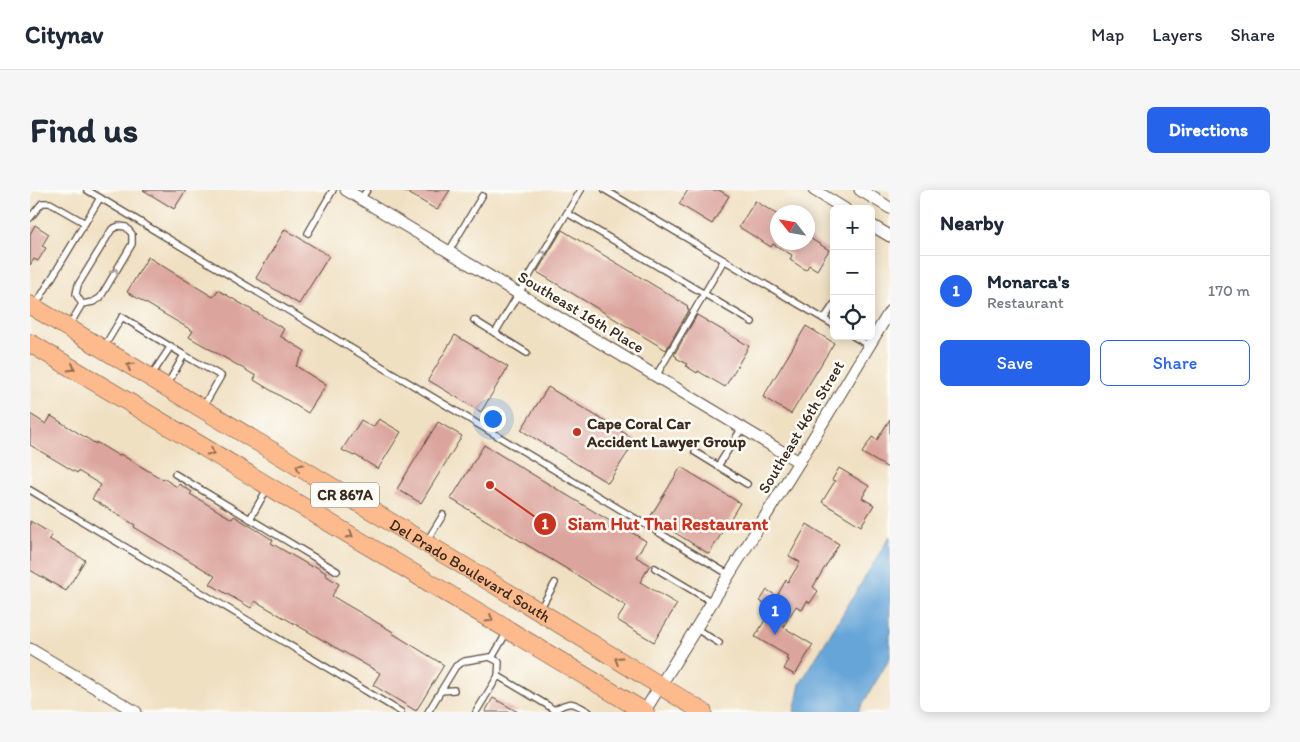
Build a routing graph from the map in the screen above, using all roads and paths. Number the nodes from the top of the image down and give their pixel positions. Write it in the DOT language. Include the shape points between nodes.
graph roads {
  1 [pos="87,190"];
  2 [pos="333,190"];
  3 [pos="346,190"];
  4 [pos="581,190"];
  5 [pos="605,190"];
  6 [pos="814,190"];
  7 [pos="860,190"];
  8 [pos="364,195"];
  9 [pos="482,196"];
  10 [pos="100,198"];
  11 [pos="838,205"];
  12 [pos="890,208"];
  13 [pos="567,213"];
  14 [pos="132,217"];
  15 [pos="30,218"];
  16 [pos="85,223"];
  17 [pos="126,227"];
  18 [pos="875,227"];
  19 [pos="308,233"];
  20 [pos="890,236"];
  21 [pos="449,252"];
  22 [pos="724,260"];
  23 [pos="519,294"];
  24 [pos="704,294"];
  25 [pos="82,304"];
  26 [pos="32,307"];
  27 [pos="830,310"];
  28 [pos="890,311"];
  29 [pos="474,320"];
  30 [pos="824,320"];
  31 [pos="752,322"];
  32 [pos="830,323"];
  33 [pos="68,328"];
  34 [pos="495,333"];
  35 [pos="859,340"];
  36 [pos="30,343"];
  37 [pos="171,346"];
  38 [pos="869,346"];
  39 [pos="103,349"];
  40 [pos="527,353"];
  41 [pos="184,355"];
  42 [pos="656,376"];
  43 [pos="150,378"];
  44 [pos="166,387"];
  45 [pos="202,408"];
  46 [pos="742,427"];
  47 [pos="695,452"];
  48 [pos="799,462"];
  49 [pos="718,466"];
  50 [pos="175,474"];
  51 [pos="747,484"];
  52 [pos="268,487"];
  53 [pos="30,490"];
  54 [pos="443,515"];
  55 [pos="250,519"];
  56 [pos="426,543"];
  57 [pos="655,568"];
  58 [pos="337,571"];
  59 [pos="728,574"];
  60 [pos="555,584"];
  61 [pos="712,602"];
  62 [pos="538,611"];
  63 [pos="695,628"];
  64 [pos="508,630"];
  65 [pos="719,642"];
  66 [pos="30,648"];
  67 [pos="492,658"];
  68 [pos="498,676"];
  69 [pos="660,686"];
  70 [pos="454,690"];
  71 [pos="480,690"];
  72 [pos="489,690"];
  73 [pos="441,691"];
  74 [pos="554,711"];
  75 [pos="136,712"];
  76 [pos="401,712"];
  77 [pos="428,712"];
  78 [pos="476,712"];
  79 [pos="589,712"];
  80 [pos="644,712"];
  81 [pos="703,712"];
  1 -- 10 [label="lane"];
  2 -- 19 [label="lane"];
  3 -- 8 [label="street, Southeast 16th Place"];
  4 -- 13 [label="lane"];
  5 -- 22 [label="lane"];
  6 -- 11 [label="street"];
  7 -- 12 [label="street"];
  8 -- 21 [label="street, Southeast 16th Place"];
  9 -- 21 [label="lane"];
  10 -- 14 [label="lane"];
  10 -- 16 [label="lane"];
  23 -- 13 [label="lane, one-way"];
  13 -- 24 [label="lane"];
  14 -- 17 [label="lane"];
  14 -- 59 [label="lane"];
  15 -- 16 [label="lane" via="42,203 50,203"];
  16 -- 26 [label="lane"];
  17 -- 25 [label="lane" via="112,229 78,285 76,294"];
  25 -- 17 [label="lane, one-way" via="100,298 132,244 132,234"];
  18 -- 20 [label="street"];
  21 -- 23 [label="street, Southeast 16th Place"];
  22 -- 24 [label="lane"];
  22 -- 30 [label="lane"];
  23 -- 34 [label="lane"];
  23 -- 42 [label="street, Southeast 16th Place"];
  24 -- 31 [label="lane"];
  24 -- 42 [label="lane"];
  25 -- 33 [label="lane"];
  26 -- 33 [label="main road, Del Prado Boulevard South / CR 867A"];
  27 -- 30 [label="lane"];
  28 -- 38 [label="street, Southeast 46th Street"];
  29 -- 34 [label="lane"];
  30 -- 32 [label="lane"];
  33 -- 39 [label="main road, Del Prado Boulevard South / CR 867A"];
  34 -- 40 [label="lane"];
  35 -- 38 [label="lane"];
  36 -- 52 [label="main road, Del Prado Boulevard South / CR 867A, one-way"];
  37 -- 39 [label="lane" via="122,317"];
  37 -- 41 [label="lane"];
  37 -- 43 [label="lane"];
  38 -- 48 [label="street, Southeast 46th Street"];
  43 -- 39 [label="main road, Del Prado Boulevard South / CR 867A, one-way"];
  41 -- 44 [label="lane"];
  41 -- 45 [label="lane" via="221,376"];
  42 -- 46 [label="street, Southeast 16th Place"];
  43 -- 44 [label="main road, Del Prado Boulevard South / CR 867A"];
  44 -- 45 [label="main road, Del Prado Boulevard South / CR 867A"];
  56 -- 45 [label="main road, Del Prado Boulevard South / CR 867A, one-way"];
  46 -- 48 [label="street, Southeast 16th Place"];
  46 -- 49 [label="lane"];
  47 -- 49 [label="lane"];
  48 -- 59 [label="street, Southeast 46th Street"];
  49 -- 51 [label="lane"];
  50 -- 55 [label="lane"];
  52 -- 55 [label="lane"];
  52 -- 64 [label="main road, Del Prado Boulevard South / CR 867A, one-way"];
  53 -- 76 [label="lane"];
  54 -- 56 [label="lane"];
  55 -- 58 [label="lane"];
  56 -- 62 [label="main road, Del Prado Boulevard South / CR 867A"];
  57 -- 61 [label="lane"];
  59 -- 61 [label="street, Southeast 46th Street"];
  60 -- 62 [label="lane"];
  61 -- 63 [label="street, Southeast 46th Street"];
  69 -- 62 [label="main road, Del Prado Boulevard South / CR 867A, one-way"];
  63 -- 65 [label="lane"];
  63 -- 69 [label="street, Southeast 46th Street"];
  64 -- 67 [label="lane"];
  64 -- 80 [label="main road, Del Prado Boulevard South / CR 867A"];
  66 -- 75 [label="street"];
  67 -- 68 [label="lane" via="499,662"];
  67 -- 73 [label="lane" via="465,661 456,666"];
  68 -- 72 [label="lane"];
  68 -- 74 [label="lane"];
  69 -- 80 [label="street, Southeast 46th Street"];
  69 -- 81 [label="main road, Del Prado Boulevard South / CR 867A"];
  70 -- 73 [label="lane"];
  71 -- 72 [label="lane"];
  72 -- 78 [label="lane"];
  73 -- 77 [label="lane"];
  74 -- 79 [label="lane" via="565,704 576,704"];
}
